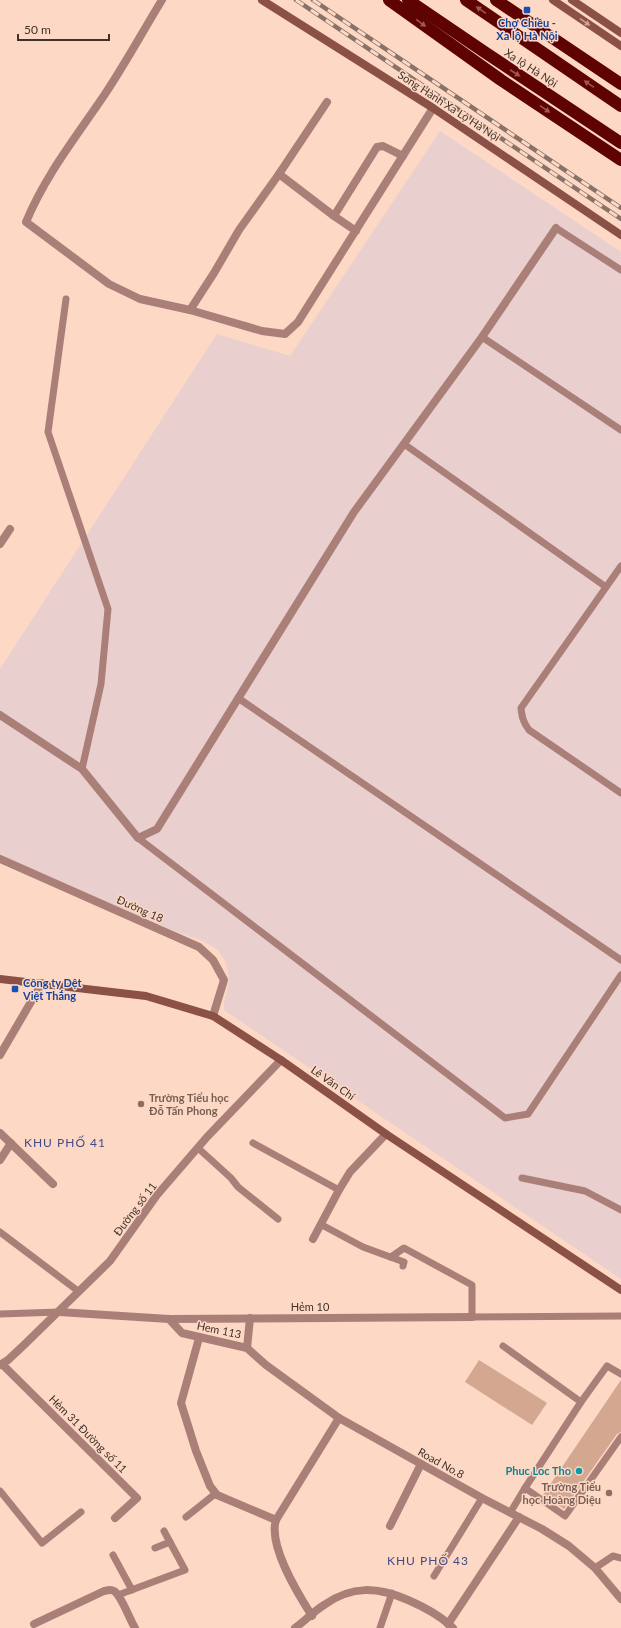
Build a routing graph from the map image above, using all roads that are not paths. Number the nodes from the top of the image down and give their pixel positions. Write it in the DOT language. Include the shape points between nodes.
graph roads {
  1 [pos="162,0"];
  2 [pos="262,0"];
  3 [pos="389,0"];
  4 [pos="408,0"];
  5 [pos="466,0"];
  6 [pos="496,0"];
  7 [pos="553,0"];
  8 [pos="572,0"];
  9 [pos="621,33"];
  10 [pos="621,46"];
  11 [pos="483,51"];
  12 [pos="501,80"];
  13 [pos="621,84"];
  14 [pos="327,102"];
  15 [pos="621,106"];
  16 [pos="433,108"];
  17 [pos="621,143"];
  18 [pos="403,156"];
  19 [pos="621,160"];
  20 [pos="279,174"];
  21 [pos="334,216"];
  22 [pos="556,228"];
  23 [pos="356,231"];
  24 [pos="621,235"];
  25 [pos="621,270"];
  26 [pos="66,299"];
  27 [pos="190,310"];
  28 [pos="482,337"];
  29 [pos="621,430"];
  30 [pos="404,444"];
  31 [pos="10,529"];
  32 [pos="0,544"];
  33 [pos="621,566"];
  34 [pos="606,587"];
  35 [pos="238,698"];
  36 [pos="0,715"];
  37 [pos="82,768"];
  38 [pos="621,793"];
  39 [pos="138,838"];
  40 [pos="0,859"];
  41 [pos="621,960"];
  42 [pos="621,975"];
  43 [pos="0,979"];
  44 [pos="42,983"];
  45 [pos="213,1016"];
  46 [pos="0,1055"];
  47 [pos="281,1060"];
  48 [pos="0,1134"];
  49 [pos="386,1134"];
  50 [pos="11,1143"];
  51 [pos="253,1143"];
  52 [pos="198,1148"];
  53 [pos="0,1160"];
  54 [pos="522,1178"];
  55 [pos="53,1184"];
  56 [pos="339,1190"];
  57 [pos="621,1210"];
  58 [pos="278,1219"];
  59 [pos="322,1224"];
  60 [pos="0,1232"];
  61 [pos="313,1239"];
  62 [pos="391,1257"];
  63 [pos="403,1266"];
  64 [pos="621,1290"];
  65 [pos="78,1291"];
  66 [pos="59,1312"];
  67 [pos="0,1314"];
  68 [pos="621,1316"];
  69 [pos="472,1317"];
  70 [pos="250,1318"];
  71 [pos="169,1319"];
  72 [pos="199,1338"];
  73 [pos="503,1346"];
  74 [pos="248,1348"];
  75 [pos="1,1365"];
  76 [pos="621,1374"];
  77 [pos="581,1402"];
  78 [pos="339,1418"];
  79 [pos="621,1437"];
  80 [pos="421,1464"];
  81 [pos="525,1488"];
  82 [pos="0,1491"];
  83 [pos="215,1494"];
  84 [pos="482,1498"];
  85 [pos="81,1512"];
  86 [pos="510,1513"];
  87 [pos="186,1517"];
  88 [pos="519,1517"];
  89 [pos="115,1518"];
  90 [pos="276,1520"];
  91 [pos="390,1526"];
  92 [pos="164,1531"];
  93 [pos="170,1542"];
  94 [pos="155,1548"];
  95 [pos="112,1555"];
  96 [pos="621,1558"];
  97 [pos="595,1568"];
  98 [pos="434,1576"];
  99 [pos="132,1590"];
  100 [pos="392,1593"];
  101 [pos="118,1595"];
  102 [pos="621,1599"];
  103 [pos="312,1616"];
  104 [pos="34,1624"];
  105 [pos="450,1626"];
  106 [pos="135,1628"];
  107 [pos="295,1628"];
  108 [pos="380,1628"];
  1 -- 27 [label="street" via="105,94 67,146 36,198 26,222 109,284 140,299"];
  2 -- 16 [label="main road, Song Hành Xa Lộ Hà Nội"];
  3 -- 12 [label="highway, one-way"];
  4 -- 11 [label="highway, Xa lộ Hà Nội"];
  15 -- 5 [label="highway, Xa lộ Hà Nội, one-way"];
  6 -- 13 [label="highway"];
  7 -- 10 [label="main road, one-way"];
  8 -- 9 [label="main road"];
  11 -- 12 [label="highway"];
  11 -- 17 [label="highway, Xa lộ Hà Nội, one-way"];
  12 -- 19 [label="highway, one-way"];
  14 -- 20 [label="street"];
  16 -- 18 [label="street"];
  16 -- 24 [label="main road, Song Hành Xa Lộ Hà Nội"];
  18 -- 21 [label="street" via="383,146 377,147"];
  18 -- 23 [label="street"];
  20 -- 21 [label="street"];
  20 -- 27 [label="street" via="239,230"];
  21 -- 23 [label="street"];
  22 -- 25 [label="lane"];
  22 -- 28 [label="street"];
  23 -- 27 [label="street" via="298,322 285,334 262,331"];
  26 -- 37 [label="lane" via="48,432 108,609 100,684"];
  28 -- 29 [label="lane"];
  28 -- 30 [label="street"];
  30 -- 34 [label="lane"];
  30 -- 35 [label="street" via="354,512"];
  31 -- 32 [label="street"];
  33 -- 34 [label="lane"];
  34 -- 38 [label="lane" via="521,708 524,723 529,730"];
  35 -- 39 [label="street" via="157,829"];
  35 -- 41 [label="lane"];
  36 -- 37 [label="street"];
  37 -- 39 [label="street"];
  39 -- 42 [label="lane" via="505,1118 528,1114"];
  40 -- 45 [label="street, Đường 18" via="198,947 213,960 224,980"];
  43 -- 44 [label="main road, Lê Văn Chí"];
  44 -- 45 [label="main road, Lê Văn Chí" via="146,996"];
  44 -- 46 [label="street"];
  45 -- 47 [label="main road, Lê Văn Chí"];
  47 -- 49 [label="main road, Lê Văn Chí"];
  47 -- 52 [label="street, Đường số 11"];
  48 -- 50 [label="street"];
  49 -- 56 [label="street" via="350,1172"];
  49 -- 64 [label="main road, Lê Văn Chí"];
  50 -- 53 [label="street"];
  50 -- 55 [label="street"];
  51 -- 56 [label="lane"];
  52 -- 58 [label="lane" via="238,1187"];
  52 -- 65 [label="street, Đường số 11" via="157,1195 110,1261"];
  54 -- 57 [label="lane" via="585,1191"];
  56 -- 59 [label="street"];
  59 -- 61 [label="street"];
  59 -- 62 [label="lane" via="363,1248"];
  60 -- 65 [label="lane"];
  62 -- 63 [label="lane" via="404,1262"];
  62 -- 69 [label="lane" via="404,1248 472,1285"];
  65 -- 66 [label="street, Đường số 11"];
  66 -- 67 [label="lane, Hẻm 10"];
  66 -- 71 [label="street, Hẻm 10"];
  66 -- 75 [label="street, Đường số 11"];
  68 -- 69 [label="lane, Hẻm 10"];
  69 -- 70 [label="street, Hẻm 10"];
  70 -- 71 [label="street, Hẻm 10"];
  70 -- 74 [label="street"];
  71 -- 72 [label="street, Hem 113" via="182,1334"];
  72 -- 74 [label="street, Hem 113"];
  72 -- 83 [label="street" via="181,1403 196,1451"];
  73 -- 77 [label="lane"];
  74 -- 78 [label="street, Road No.8" via="266,1365"];
  75 -- 89 [label="street, Hẻm 31 Đường số 11" via="137,1498"];
  76 -- 77 [label="lane" via="607,1366"];
  77 -- 81 [label="lane"];
  78 -- 80 [label="street, Road No.8"];
  78 -- 90 [label="street"];
  79 -- 81 [label="lane" via="565,1516"];
  80 -- 84 [label="street, Road No.8"];
  80 -- 91 [label="street"];
  81 -- 86 [label="lane"];
  82 -- 85 [label="lane" via="43,1543"];
  83 -- 87 [label="lane"];
  83 -- 90 [label="street"];
  84 -- 86 [label="street, Road No.8"];
  84 -- 98 [label="lane"];
  86 -- 88 [label="street, Road No.8"];
  88 -- 97 [label="street, Road No.8" via="569,1546"];
  88 -- 105 [label="street"];
  90 -- 103 [label="street" via="274,1532 290,1579"];
  92 -- 93 [label="lane"];
  93 -- 94 [label="lane"];
  93 -- 99 [label="lane" via="185,1570"];
  95 -- 99 [label="lane"];
  96 -- 97 [label="lane" via="613,1556"];
  97 -- 102 [label="street, Road No.8"];
  99 -- 101 [label="lane"];
  100 -- 103 [label="street" via="353,1591 323,1605"];
  100 -- 105 [label="street" via="421,1606"];
  100 -- 108 [label="lane"];
  101 -- 104 [label="street" via="112,1590 104,1591"];
  101 -- 106 [label="street"];
  103 -- 107 [label="street"];
}
